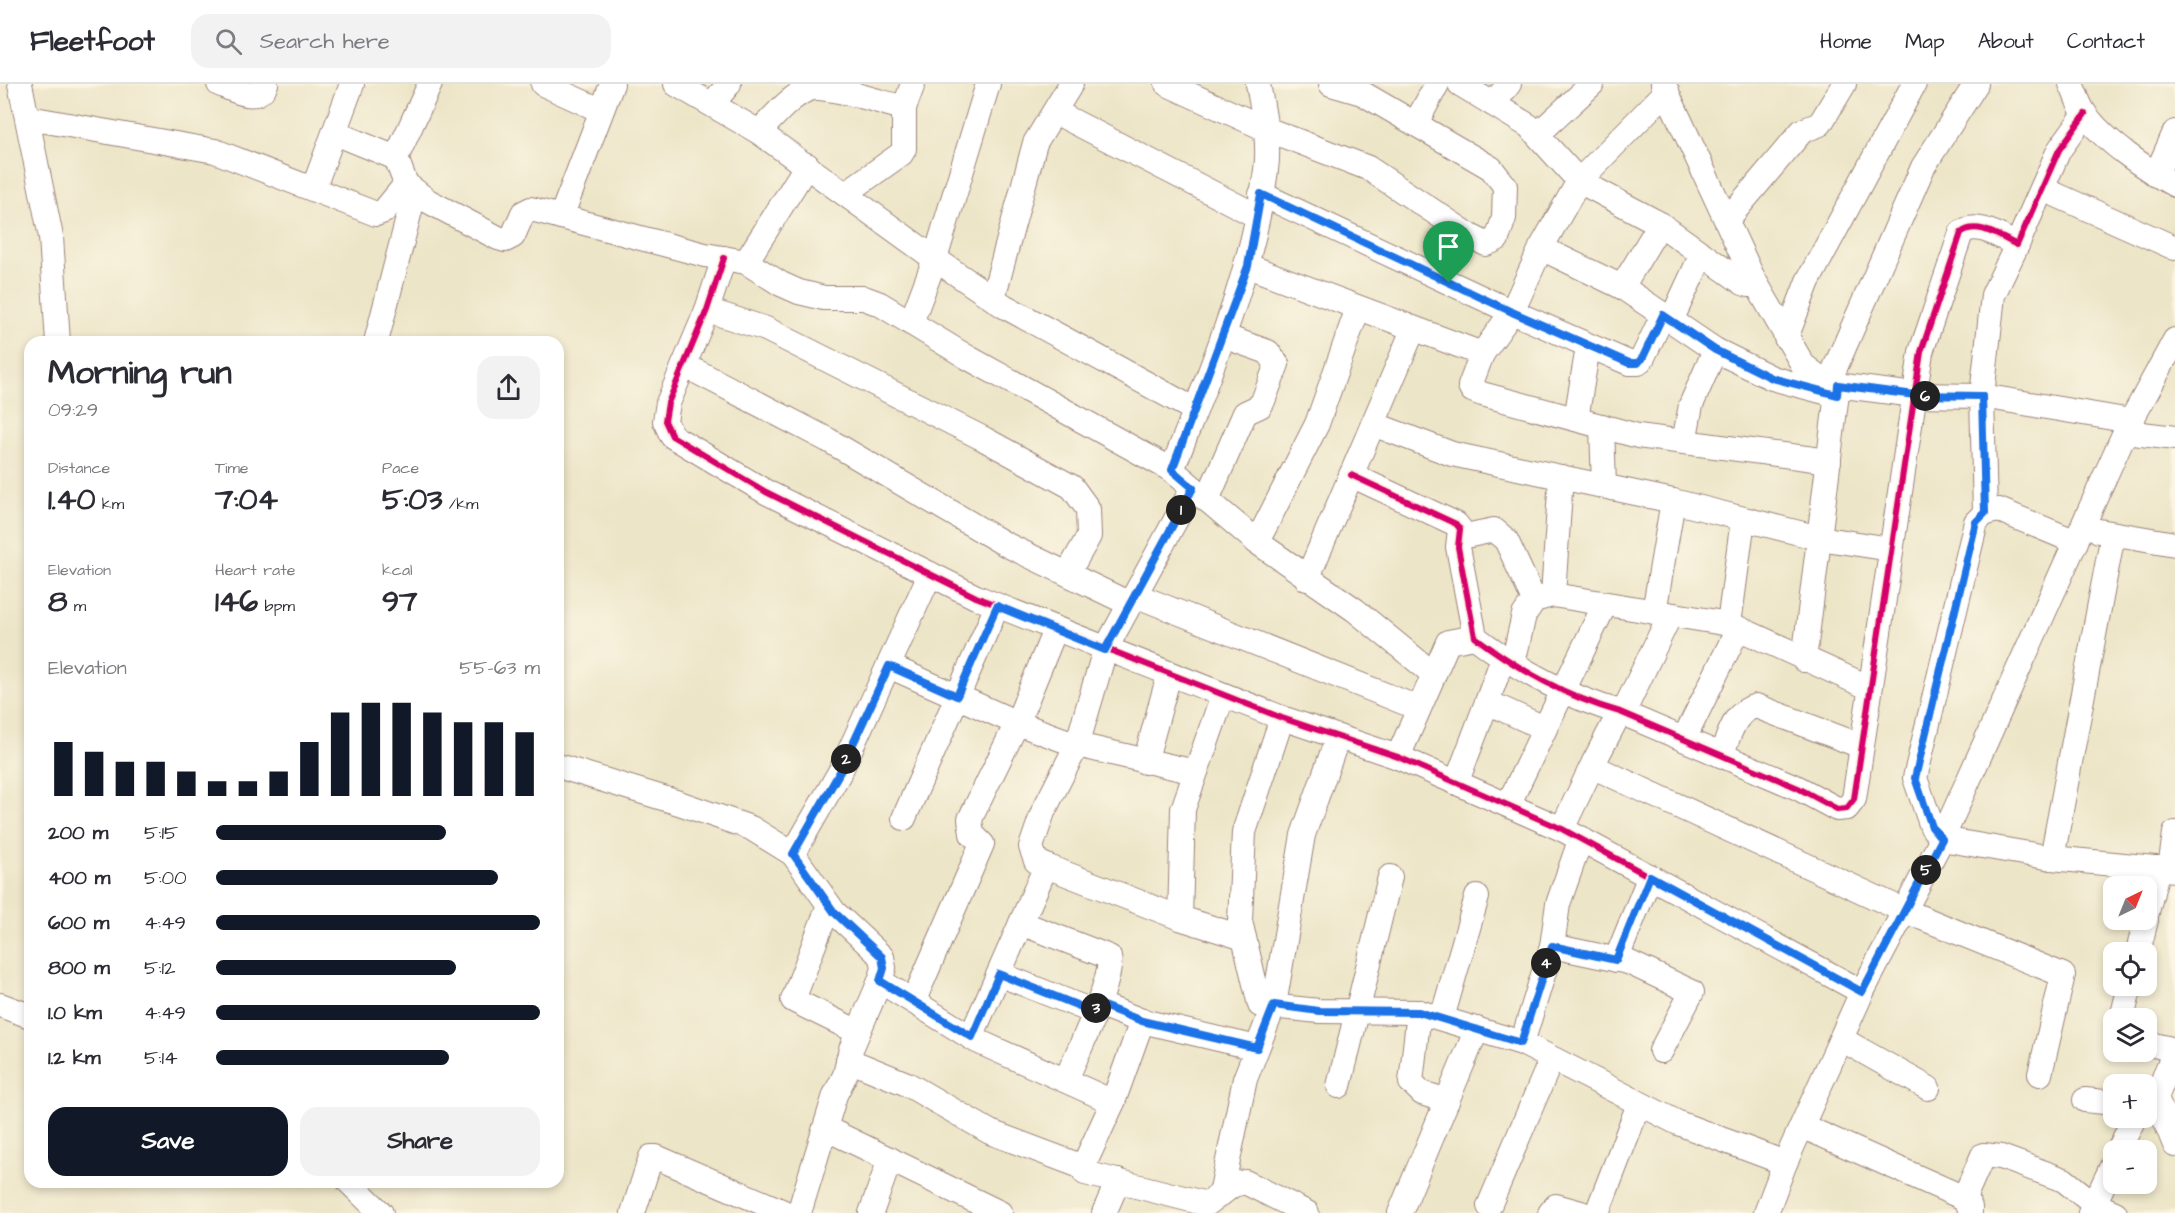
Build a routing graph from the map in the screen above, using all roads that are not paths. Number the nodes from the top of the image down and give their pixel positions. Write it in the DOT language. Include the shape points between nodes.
graph roads {
  1 [pos="20,84"];
  2 [pos="219,84"];
  3 [pos="266,84"];
  4 [pos="352,84"];
  5 [pos="430,84"];
  6 [pos="543,84"];
  7 [pos="612,84"];
  8 [pos="676,84"];
  9 [pos="729,84"];
  10 [pos="913,84"];
  11 [pos="988,84"];
  12 [pos="1071,84"];
  13 [pos="1167,84"];
  14 [pos="1258,84"];
  15 [pos="1330,84"];
  16 [pos="1437,84"];
  17 [pos="1460,84"];
  18 [pos="1509,84"];
  19 [pos="1592,84"];
  20 [pos="1844,84"];
  21 [pos="1914,84"];
  22 [pos="1976,84"];
  23 [pos="2071,84"];
  24 [pos="1665,87"];
  25 [pos="1364,88"];
  26 [pos="712,104"];
  27 [pos="1493,104"];
  28 [pos="904,108"];
  29 [pos="600,110"];
  30 [pos="1054,112"];
  31 [pos="2085,114"];
  32 [pos="29,118"];
  33 [pos="1416,123"];
  34 [pos="1266,129"];
  35 [pos="759,132"];
  36 [pos="2175,132"];
  37 [pos="335,133"];
  38 [pos="1538,134"];
  39 [pos="396,158"];
  40 [pos="807,165"];
  41 [pos="2165,180"];
  42 [pos="1579,181"];
  43 [pos="314,187"];
  44 [pos="410,188"];
  45 [pos="2043,189"];
  46 [pos="846,193"];
  47 [pos="1259,205"];
  48 [pos="561,217"];
  49 [pos="1727,220"];
  50 [pos="1660,224"];
  51 [pos="2017,245"];
  52 [pos="1541,248"];
  53 [pos="2175,248"];
  54 [pos="1702,254"];
  55 [pos="935,259"];
  56 [pos="735,260"];
  57 [pos="1248,266"];
  58 [pos="1753,278"];
  59 [pos="1622,287"];
  60 [pos="993,298"];
  61 [pos="1358,308"];
  62 [pos="707,310"];
  63 [pos="1512,312"];
  64 [pos="1667,318"];
  65 [pos="911,323"];
  66 [pos="1413,330"];
  67 [pos="58,336"];
  68 [pos="377,336"];
  69 [pos="1223,336"];
  70 [pos="1786,338"];
  71 [pos="2175,340"];
  72 [pos="1588,347"];
  73 [pos="1715,350"];
  74 [pos="1482,354"];
  75 [pos="684,365"];
  76 [pos="1834,388"];
  77 [pos="1915,395"];
  78 [pos="1982,396"];
  79 [pos="1195,410"];
  80 [pos="1576,419"];
  81 [pos="1373,424"];
  82 [pos="1602,426"];
  83 [pos="2128,427"];
  84 [pos="2175,438"];
  85 [pos="1684,442"];
  86 [pos="1829,462"];
  87 [pos="1172,470"];
  88 [pos="1351,475"];
  89 [pos="1561,477"];
  90 [pos="1604,486"];
  91 [pos="1200,494"];
  92 [pos="1673,501"];
  93 [pos="1985,513"];
  94 [pos="1743,519"];
  95 [pos="2113,534"];
  96 [pos="2079,535"];
  97 [pos="1461,537"];
  98 [pos="1819,538"];
  99 [pos="1257,542"];
  100 [pos="2175,544"];
  101 [pos="1892,549"];
  102 [pos="1068,573"];
  103 [pos="930,574"];
  104 [pos="1307,579"];
  105 [pos="1543,598"];
  106 [pos="1133,600"];
  107 [pos="1605,604"];
  108 [pos="997,606"];
  109 [pos="1662,613"];
  110 [pos="1734,627"];
  111 [pos="1055,630"];
  112 [pos="1475,637"];
  113 [pos="1105,650"];
  114 [pos="1508,660"];
  115 [pos="1804,660"];
  116 [pos="889,666"];
  117 [pos="1432,673"];
  118 [pos="1169,675"];
  119 [pos="1870,688"];
  120 [pos="1565,690"];
  121 [pos="1223,695"];
  122 [pos="957,696"];
  123 [pos="1487,702"];
  124 [pos="1418,708"];
  125 [pos="1622,712"];
  126 [pos="1281,718"];
  127 [pos="1017,723"];
  128 [pos="1544,728"];
  129 [pos="1338,737"];
  130 [pos="1684,739"];
  131 [pos="1077,745"];
  132 [pos="1861,746"];
  133 [pos="1721,755"];
  134 [pos="1398,757"];
  135 [pos="1145,762"];
  136 [pos="1594,762"];
  137 [pos="564,768"];
  138 [pos="1195,772"];
  139 [pos="1457,781"];
  140 [pos="1508,805"];
  141 [pos="904,818"];
  142 [pos="2175,833"];
  143 [pos="1572,834"];
  144 [pos="1942,839"];
  145 [pos="793,854"];
  146 [pos="2052,858"];
  147 [pos="1046,866"];
  148 [pos="2168,869"];
  149 [pos="1650,876"];
  150 [pos="1390,877"];
  151 [pos="2157,894"];
  152 [pos="1477,897"];
  153 [pos="829,905"];
  154 [pos="1905,911"];
  155 [pos="1180,918"];
  156 [pos="1021,923"];
  157 [pos="1244,938"];
  158 [pos="1552,946"];
  159 [pos="1616,960"];
  160 [pos="999,974"];
  161 [pos="880,981"];
  162 [pos="1862,992"];
  163 [pos="914,1000"];
  164 [pos="0,1005"];
  165 [pos="1274,1005"];
  166 [pos="1096,1008"];
  167 [pos="1358,1011"];
  168 [pos="1419,1012"];
  169 [pos="24,1014"];
  170 [pos="1442,1018"];
  171 [pos="1142,1021"];
  172 [pos="1477,1029"];
  173 [pos="858,1032"];
  174 [pos="972,1037"];
  175 [pos="1841,1039"];
  176 [pos="1521,1043"];
  177 [pos="2157,1046"];
  178 [pos="1257,1048"];
  179 [pos="1661,1051"];
  180 [pos="848,1060"];
  181 [pos="1551,1060"];
  182 [pos="2040,1074"];
  183 [pos="1066,1080"];
  184 [pos="1339,1086"];
  185 [pos="1928,1088"];
  186 [pos="2085,1100"];
  187 [pos="1447,1101"];
  188 [pos="1113,1102"];
  189 [pos="2103,1102"];
  190 [pos="1639,1104"];
  191 [pos="2159,1104"];
  192 [pos="1802,1126"];
  193 [pos="825,1128"];
  194 [pos="2175,1145"];
  195 [pos="890,1159"];
  196 [pos="1785,1162"];
  197 [pos="1083,1167"];
  198 [pos="1118,1181"];
  199 [pos="355,1188"];
  200 [pos="1221,1194"];
  201 [pos="2104,1194"];
  202 [pos="1490,1206"];
  203 [pos="1967,1206"];
  204 [pos="1194,1208"];
  205 [pos="2099,1210"];
  206 [pos="381,1213"];
  207 [pos="633,1213"];
  208 [pos="786,1213"];
  209 [pos="799,1213"];
  210 [pos="871,1213"];
  211 [pos="1000,1213"];
  212 [pos="1104,1213"];
  213 [pos="1307,1213"];
  214 [pos="1400,1213"];
  215 [pos="1550,1213"];
  216 [pos="1581,1213"];
  217 [pos="1597,1213"];
  218 [pos="1766,1213"];
  1 -- 32 [label="street"];
  2 -- 3 [label="street" via="247,95 262,92"];
  4 -- 37 [label="street"];
  5 -- 39 [label="street"];
  6 -- 29 [label="street"];
  7 -- 29 [label="street"];
  8 -- 26 [label="street"];
  9 -- 26 [label="street"];
  10 -- 28 [label="street"];
  11 -- 55 [label="street"];
  12 -- 30 [label="street"];
  13 -- 34 [label="street"];
  14 -- 34 [label="street"];
  15 -- 25 [label="street"];
  16 -- 33 [label="street"];
  17 -- 27 [label="street"];
  18 -- 27 [label="street"];
  19 -- 38 [label="street"];
  20 -- 49 [label="street" via="1824,120 1802,131"];
  21 -- 70 [label="street" via="1808,281"];
  22 -- 76 [label="street" via="1923,167"];
  23 -- 31 [label="street"];
  24 -- 42 [label="street"];
  24 -- 49 [label="street"];
  25 -- 33 [label="street"];
  26 -- 35 [label="street"];
  27 -- 38 [label="street"];
  28 -- 35 [label="street" via="810,88"];
  28 -- 46 [label="street" via="906,144 901,154"];
  29 -- 48 [label="street"];
  30 -- 47 [label="street"];
  30 -- 60 [label="street" via="1035,143"];
  31 -- 41 [label="street" via="2114,142"];
  31 -- 45 [label="street" via="2059,150"];
  32 -- 43 [label="street" via="215,151"];
  32 -- 67 [label="street" via="51,237"];
  33 -- 34 [label="street" via="1479,159 1505,186 1504,218 1497,239 1486,244 1368,168"];
  34 -- 47 [label="street" via="1266,169"];
  35 -- 40 [label="street"];
  36 -- 41 [label="street"];
  37 -- 39 [label="street"];
  37 -- 43 [label="street"];
  38 -- 42 [label="street"];
  39 -- 44 [label="street"];
  40 -- 46 [label="street"];
  40 -- 56 [label="street"];
  42 -- 50 [label="street"];
  42 -- 52 [label="street"];
  43 -- 44 [label="street" via="376,214"];
  44 -- 48 [label="street" via="505,240 513,236 527,209"];
  44 -- 68 [label="street"];
  45 -- 51 [label="street"];
  45 -- 53 [label="street"];
  46 -- 55 [label="street"];
  47 -- 57 [label="street"];
  47 -- 63 [label="street"];
  48 -- 56 [label="street"];
  49 -- 58 [label="street"];
  50 -- 54 [label="street"];
  50 -- 59 [label="street"];
  51 -- 77 [label="street" via="1976,227 1961,233 1922,352"];
  51 -- 78 [label="street" via="1993,295"];
  52 -- 59 [label="street"];
  52 -- 63 [label="street"];
  54 -- 58 [label="street" via="1743,283 1749,285"];
  54 -- 64 [label="street"];
  55 -- 60 [label="street"];
  55 -- 65 [label="street"];
  56 -- 62 [label="street"];
  56 -- 65 [label="street" via="799,292 824,298 864,298"];
  57 -- 61 [label="street"];
  57 -- 69 [label="street"];
  58 -- 70 [label="street"];
  59 -- 64 [label="street"];
  60 -- 79 [label="street"];
  61 -- 66 [label="street"];
  61 -- 99 [label="street" via="1317,424"];
  62 -- 75 [label="street"];
  62 -- 102 [label="street" via="766,329 1072,487 1088,509 1089,536"];
  63 -- 72 [label="street"];
  63 -- 74 [label="street"];
  64 -- 72 [label="street" via="1638,363"];
  64 -- 73 [label="street"];
  65 -- 87 [label="street"];
  66 -- 74 [label="street"];
  66 -- 81 [label="street"];
  69 -- 79 [label="street"];
  69 -- 91 [label="street" via="1268,352 1278,364 1263,401 1245,413"];
  70 -- 76 [label="street" via="1803,365"];
  71 -- 83 [label="street"];
  72 -- 80 [label="street"];
  73 -- 76 [label="street" via="1772,378"];
  73 -- 85 [label="street" via="1691,405"];
  74 -- 80 [label="street" via="1470,380 1472,390"];
  75 -- 102 [label="street" via="828,440 1005,544"];
  75 -- 103 [label="street" via="668,403 665,421 672,436 766,492"];
  76 -- 77 [label="street"];
  76 -- 86 [label="street"];
  77 -- 78 [label="street"];
  77 -- 101 [label="street"];
  78 -- 83 [label="street"];
  78 -- 93 [label="street"];
  79 -- 87 [label="street"];
  80 -- 82 [label="street"];
  81 -- 88 [label="street"];
  81 -- 89 [label="street" via="1452,454"];
  82 -- 85 [label="street"];
  82 -- 90 [label="street"];
  83 -- 84 [label="street"];
  83 -- 96 [label="street"];
  85 -- 86 [label="street"];
  86 -- 98 [label="street"];
  87 -- 91 [label="street"];
  88 -- 97 [label="street" via="1442,515 1456,524"];
  88 -- 104 [label="street"];
  89 -- 90 [label="street"];
  89 -- 105 [label="street"];
  90 -- 92 [label="street"];
  91 -- 99 [label="street"];
  91 -- 106 [label="street"];
  92 -- 94 [label="street"];
  92 -- 109 [label="street"];
  93 -- 96 [label="street" via="1999,510"];
  93 -- 144 [label="street" via="1976,522 1915,778 1932,827"];
  94 -- 98 [label="street"];
  94 -- 110 [label="street"];
  95 -- 96 [label="street"];
  95 -- 100 [label="street"];
  95 -- 146 [label="street"];
  96 -- 144 [label="street"];
  97 -- 105 [label="street" via="1494,530 1506,540"];
  97 -- 112 [label="street" via="1458,547"];
  98 -- 101 [label="street"];
  98 -- 115 [label="street"];
  99 -- 104 [label="street"];
  101 -- 119 [label="street"];
  102 -- 106 [label="street"];
  103 -- 108 [label="street"];
  103 -- 116 [label="street"];
  104 -- 117 [label="street" via="1355,610"];
  105 -- 107 [label="street"];
  105 -- 114 [label="street" via="1524,615"];
  106 -- 113 [label="street"];
  106 -- 124 [label="street"];
  107 -- 109 [label="street"];
  107 -- 120 [label="street"];
  108 -- 111 [label="street"];
  108 -- 122 [label="street"];
  109 -- 110 [label="street"];
  109 -- 125 [label="street"];
  110 -- 115 [label="street"];
  110 -- 130 [label="street"];
  111 -- 113 [label="street"];
  111 -- 127 [label="street"];
  112 -- 114 [label="street"];
  112 -- 117 [label="street" via="1448,642"];
  113 -- 118 [label="street"];
  113 -- 131 [label="street"];
  114 -- 120 [label="street"];
  114 -- 123 [label="street"];
  115 -- 119 [label="street"];
  116 -- 122 [label="street"];
  116 -- 145 [label="street" via="841,770"];
  117 -- 124 [label="street"];
  118 -- 121 [label="street"];
  118 -- 135 [label="street"];
  119 -- 132 [label="street"];
  120 -- 125 [label="street" via="1591,704"];
  120 -- 128 [label="street"];
  121 -- 126 [label="street"];
  121 -- 138 [label="street"];
  122 -- 127 [label="street"];
  122 -- 141 [label="street"];
  123 -- 128 [label="street"];
  123 -- 139 [label="street"];
  124 -- 134 [label="street"];
  125 -- 130 [label="street"];
  125 -- 136 [label="street"];
  126 -- 129 [label="street"];
  126 -- 157 [label="street" via="1245,832 1240,921"];
  127 -- 131 [label="street"];
  127 -- 163 [label="street" via="970,819 972,834 982,844"];
  128 -- 140 [label="street"];
  129 -- 134 [label="street"];
  129 -- 165 [label="street" via="1302,835"];
  130 -- 133 [label="street"];
  131 -- 135 [label="street"];
  131 -- 147 [label="street" via="1043,812 1031,847 1036,861"];
  132 -- 133 [label="street" via="1756,706 1737,717"];
  132 -- 133 [label="street" via="1854,799 1847,808 1837,809"];
  134 -- 139 [label="street"];
  135 -- 138 [label="street"];
  136 -- 143 [label="street"];
  136 -- 154 [label="street" via="1598,769"];
  137 -- 145 [label="street" via="751,828"];
  138 -- 155 [label="street" via="1183,809"];
  139 -- 140 [label="street"];
  140 -- 143 [label="street"];
  142 -- 148 [label="street"];
  143 -- 149 [label="street"];
  143 -- 158 [label="street"];
  144 -- 146 [label="street"];
  144 -- 154 [label="street"];
  145 -- 153 [label="street"];
  146 -- 148 [label="street"];
  147 -- 155 [label="street"];
  147 -- 156 [label="street"];
  148 -- 151 [label="street"];
  149 -- 159 [label="street"];
  149 -- 162 [label="street"];
  150 -- 167 [label="street"];
  152 -- 170 [label="street"];
  153 -- 161 [label="street" via="882,957"];
  153 -- 173 [label="street" via="793,1000"];
  154 -- 162 [label="street"];
  154 -- 182 [label="street" via="2063,975"];
  155 -- 157 [label="street"];
  156 -- 160 [label="street"];
  156 -- 166 [label="street" via="1109,957"];
  157 -- 165 [label="street" via="1260,1005"];
  158 -- 159 [label="street"];
  158 -- 176 [label="street"];
  159 -- 179 [label="street" via="1692,992"];
  160 -- 166 [label="street"];
  160 -- 174 [label="street"];
  161 -- 163 [label="street"];
  161 -- 173 [label="street"];
  162 -- 175 [label="street"];
  163 -- 174 [label="street"];
  164 -- 169 [label="street"];
  165 -- 167 [label="street"];
  165 -- 178 [label="street"];
  166 -- 171 [label="street"];
  166 -- 183 [label="street"];
  167 -- 168 [label="street"];
  167 -- 184 [label="street"];
  168 -- 170 [label="street"];
  168 -- 187 [label="street" via="1411,1082 1422,1093"];
  170 -- 172 [label="street"];
  171 -- 178 [label="street"];
  171 -- 188 [label="street"];
  172 -- 176 [label="street"];
  172 -- 187 [label="street"];
  173 -- 180 [label="street"];
  174 -- 183 [label="street"];
  175 -- 185 [label="street"];
  175 -- 192 [label="street"];
  176 -- 181 [label="street"];
  177 -- 191 [label="street" via="2175,1050"];
  178 -- 200 [label="street" via="1237,1108"];
  180 -- 193 [label="street"];
  180 -- 197 [label="street" via="907,1084 990,1132"];
  181 -- 190 [label="street"];
  181 -- 202 [label="street"];
  183 -- 188 [label="street"];
  186 -- 189 [label="street"];
  187 -- 214 [label="street"];
  188 -- 197 [label="street"];
  190 -- 196 [label="street" via="1678,1123"];
  190 -- 217 [label="street"];
  191 -- 194 [label="street"];
  192 -- 196 [label="street"];
  192 -- 203 [label="street"];
  193 -- 195 [label="street"];
  193 -- 209 [label="street"];
  195 -- 210 [label="street"];
  195 -- 211 [label="street"];
  196 -- 218 [label="street"];
  197 -- 198 [label="street" via="1092,1177"];
  198 -- 204 [label="street"];
  198 -- 212 [label="street"];
  199 -- 206 [label="street"];
  200 -- 204 [label="street"];
  200 -- 213 [label="street" via="1245,1182"];
  201 -- 205 [label="street"];
  203 -- 205 [label="street" via="1983,1155 2001,1157 2064,1180"];
  207 -- 208 [label="street" via="651,1157"];
  215 -- 216 [label="street" via="1556,1206"];
}
